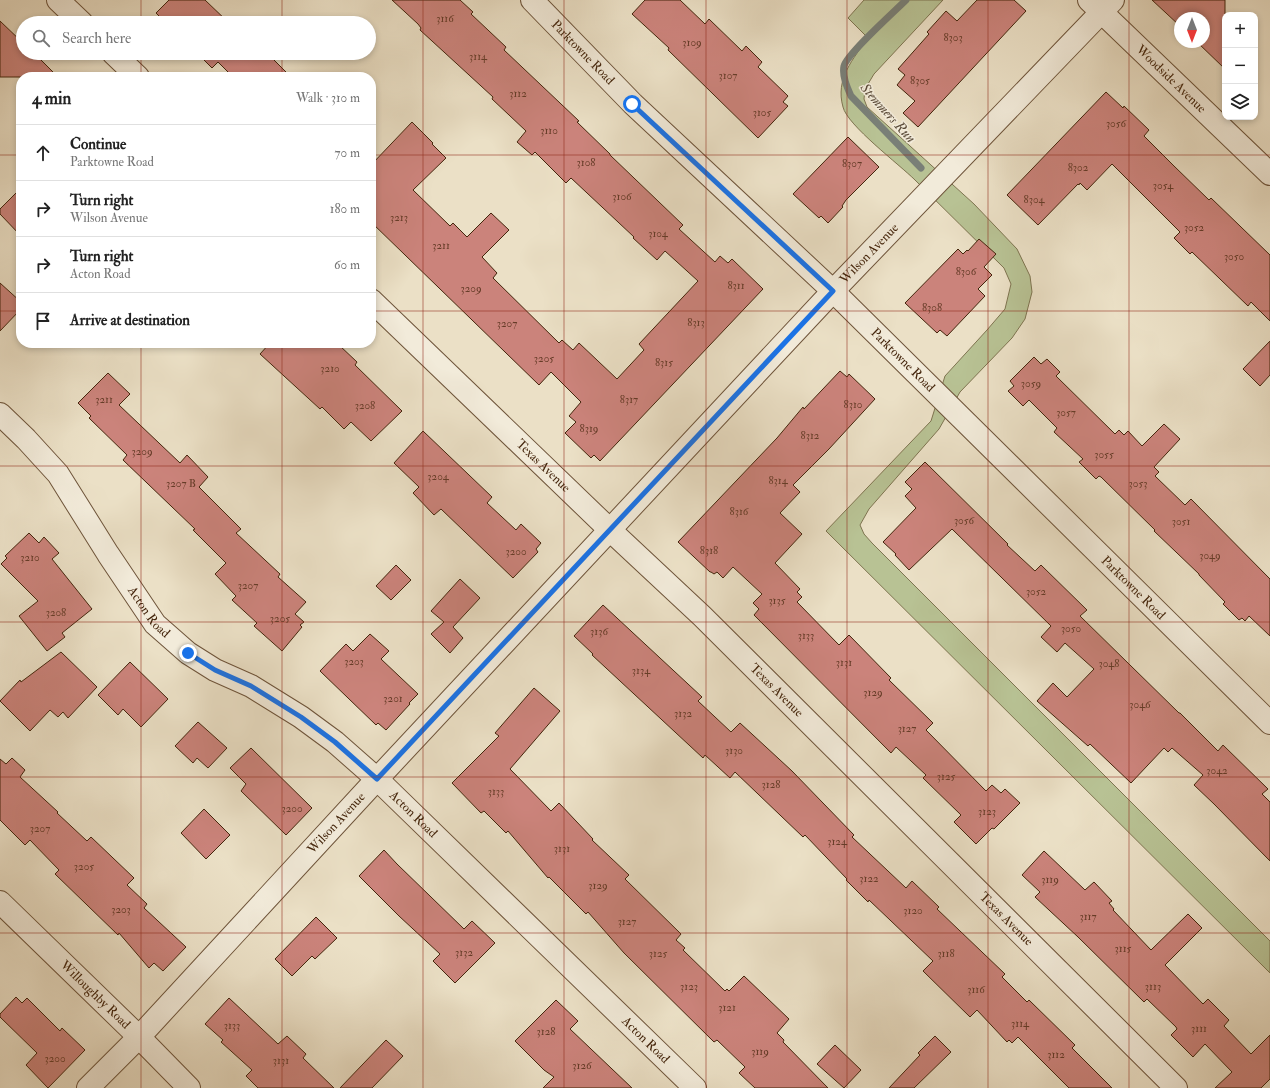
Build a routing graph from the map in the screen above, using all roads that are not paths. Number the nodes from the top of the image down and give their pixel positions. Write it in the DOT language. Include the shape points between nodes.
graph roads {
  1 [pos="58,0"];
  2 [pos="532,0"];
  3 [pos="1101,4"];
  4 [pos="75,16"];
  5 [pos="121,60"];
  6 [pos="133,72"];
  7 [pos="1270,174"];
  8 [pos="833,291"];
  9 [pos="376,305"];
  10 [pos="0,414"];
  11 [pos="610,530"];
  12 [pos="1270,723"];
  13 [pos="377,779"];
  14 [pos="0,902"];
  15 [pos="139,1037"];
  16 [pos="88,1088"];
  17 [pos="189,1088"];
  18 [pos="695,1088"];
  19 [pos="1176,1088"];
  1 -- 4 [label="street"];
  2 -- 8 [label="street, Parktowne Road" via="632,104"];
  3 -- 7 [label="street, Woodside Avenue"];
  3 -- 8 [label="street, Wilson Avenue"];
  5 -- 6 [label="street"];
  8 -- 11 [label="street, Wilson Avenue"];
  8 -- 12 [label="street, Parktowne Road"];
  9 -- 11 [label="street, Texas Avenue"];
  10 -- 13 [label="street, Acton Road" via="58,474 155,624 188,653 215,670 251,686 301,717 335,742"];
  11 -- 13 [label="street, Wilson Avenue"];
  11 -- 19 [label="street, Texas Avenue" via="702,616"];
  13 -- 15 [label="street, Wilson Avenue"];
  13 -- 18 [label="street, Acton Road"];
  14 -- 15 [label="street, Willoughby Road"];
  15 -- 16 [label="street, Wilson Avenue"];
  15 -- 17 [label="street, Willoughby Road"];
}
